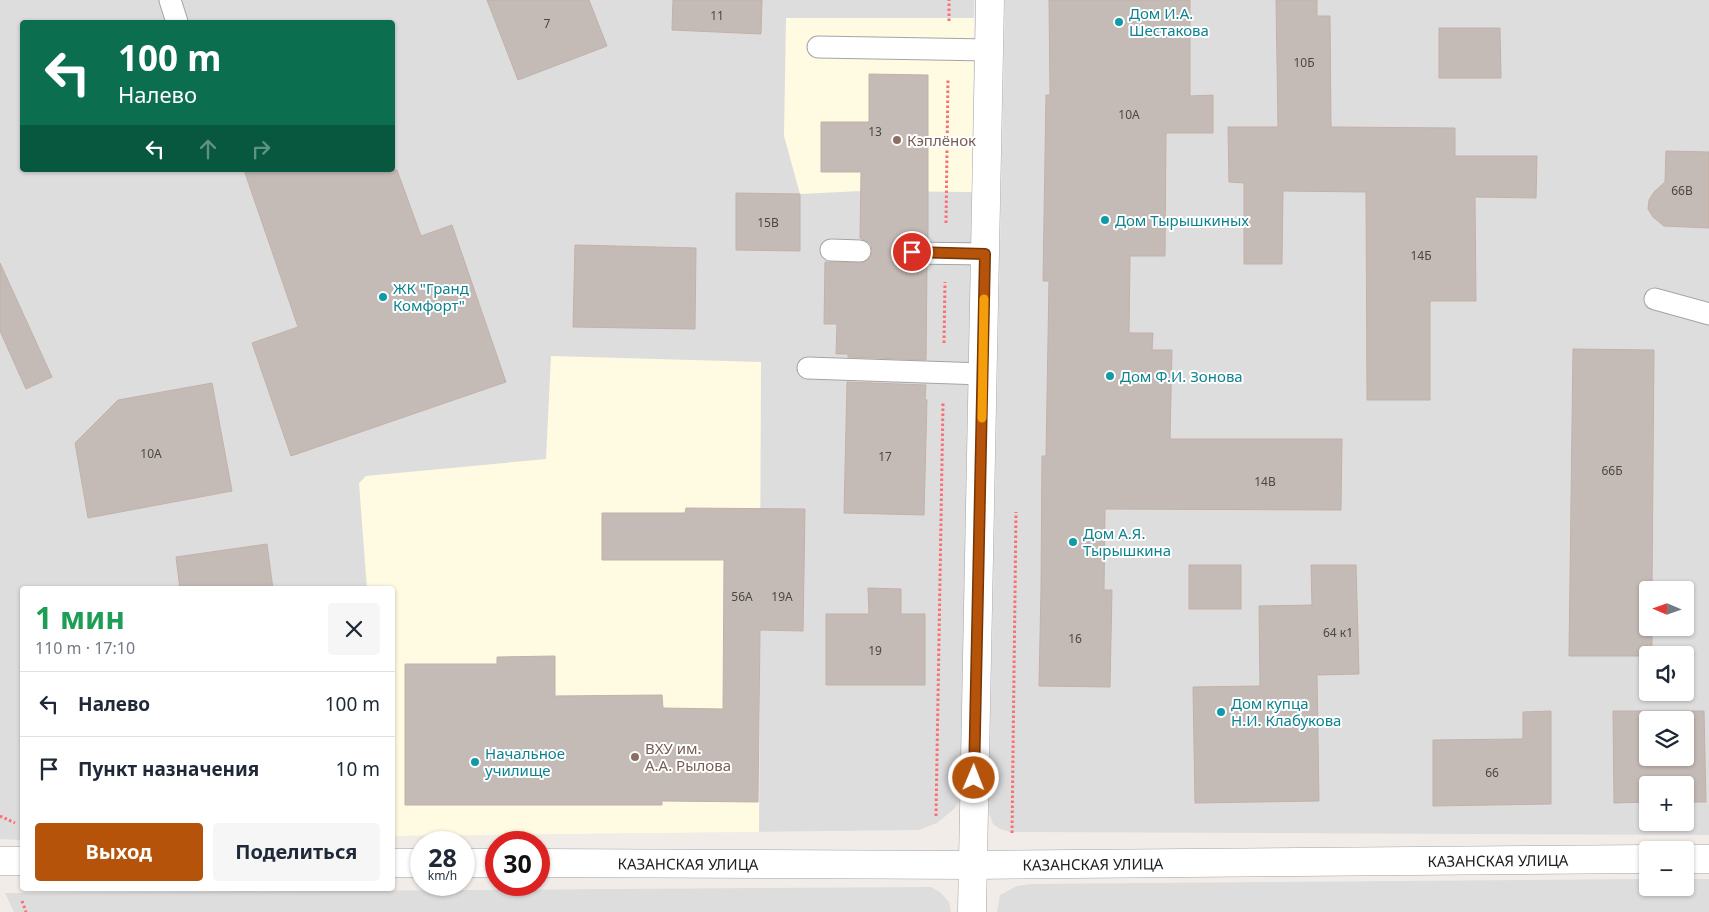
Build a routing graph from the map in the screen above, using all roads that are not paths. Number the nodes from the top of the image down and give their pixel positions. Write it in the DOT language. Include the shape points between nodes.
graph roads {
  1 [pos="170,0"];
  2 [pos="990,0"];
  3 [pos="176,20"];
  4 [pos="818,47"];
  5 [pos="989,50"];
  6 [pos="831,250"];
  7 [pos="860,251"];
  8 [pos="912,252"];
  9 [pos="985,254"];
  10 [pos="1655,299"];
  11 [pos="1709,314"];
  12 [pos="808,368"];
  13 [pos="982,374"];
  14 [pos="1694,859"];
  15 [pos="1709,859"];
  16 [pos="1639,860"];
  17 [pos="0,861"];
  18 [pos="20,861"];
  19 [pos="395,863"];
  20 [pos="410,863"];
  21 [pos="550,863"];
  22 [pos="972,865"];
  23 [pos="972,912"];
  1 -- 3 [label="lane"];
  2 -- 5 [label="street"];
  4 -- 5 [label="lane"];
  5 -- 9 [label="street"];
  6 -- 7 [label="lane"];
  8 -- 9 [label="lane"];
  9 -- 13 [label="street"];
  10 -- 11 [label="lane"];
  12 -- 13 [label="lane"];
  13 -- 22 [label="street"];
  14 -- 15 [label="street"];
  16 -- 22 [label="street, КАЗАНСКАЯ УЛИЦА"];
  17 -- 18 [label="street"];
  19 -- 20 [label="street"];
  21 -- 22 [label="street, КАЗАНСКАЯ УЛИЦА"];
  22 -- 23 [label="street"];
}
